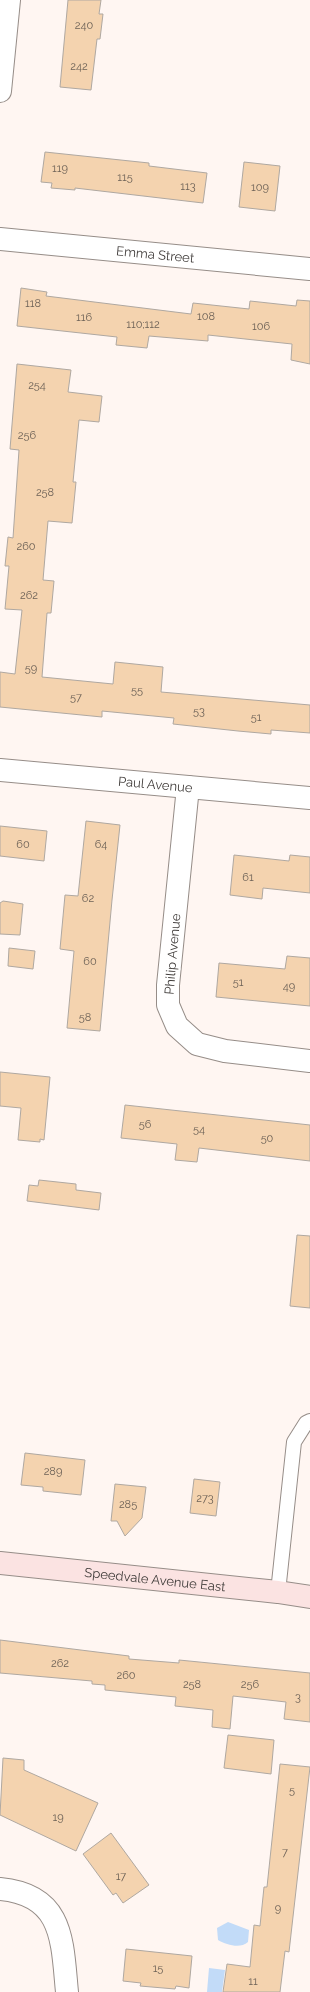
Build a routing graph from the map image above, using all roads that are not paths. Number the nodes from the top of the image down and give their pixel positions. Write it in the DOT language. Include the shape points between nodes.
graph roads {
  1 [pos="9,0"];
  2 [pos="0,91"];
  3 [pos="0,239"];
  4 [pos="310,269"];
  5 [pos="0,770"];
  6 [pos="188,787"];
  7 [pos="310,798"];
  8 [pos="310,1061"];
  9 [pos="310,1421"];
  10 [pos="0,1564"];
  11 [pos="278,1592"];
  12 [pos="310,1597"];
  13 [pos="0,1889"];
  14 [pos="67,1992"];
  1 -- 2 [label="street"];
  3 -- 4 [label="street, Emma Street"];
  5 -- 6 [label="street, Paul Avenue"];
  6 -- 7 [label="street, Paul Avenue"];
  6 -- 8 [label="street, Philip Avenue" via="168,985 168,1005 177,1026 197,1044 225,1051"];
  9 -- 11 [label="lane" via="294,1442"];
  10 -- 11 [label="main road, Speedvale Avenue East"];
  11 -- 12 [label="main road, Speedvale Avenue East"];
  13 -- 14 [label="street" via="26,1894 49,1911 59,1930"];
}
